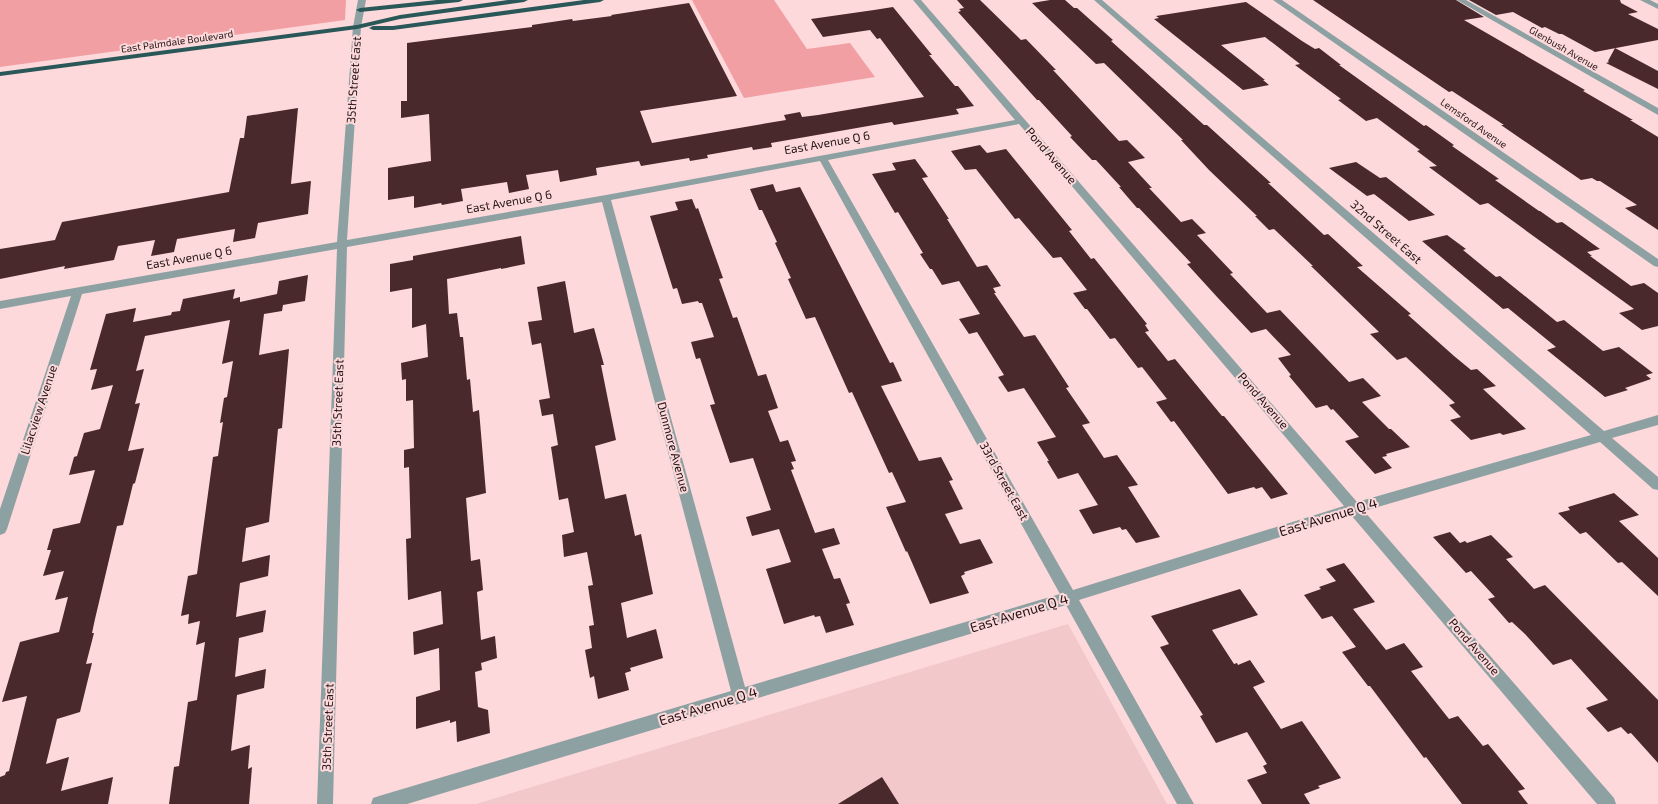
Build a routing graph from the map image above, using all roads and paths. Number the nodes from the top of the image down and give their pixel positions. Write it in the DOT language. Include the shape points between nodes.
graph roads {
  1 [pos="459,0"];
  2 [pos="524,0"];
  3 [pos="600,0"];
  4 [pos="917,0"];
  5 [pos="1098,0"];
  6 [pos="1277,0"];
  7 [pos="1461,0"];
  8 [pos="1644,0"];
  9 [pos="360,3"];
  10 [pos="1658,7"];
  11 [pos="357,27"];
  12 [pos="0,74"];
  13 [pos="1658,112"];
  14 [pos="1021,121"];
  15 [pos="822,157"];
  16 [pos="606,198"];
  17 [pos="342,244"];
  18 [pos="1658,264"];
  19 [pos="78,291"];
  20 [pos="0,305"];
  21 [pos="1658,420"];
  22 [pos="1602,436"];
  23 [pos="1658,484"];
  24 [pos="1355,508"];
  25 [pos="0,529"];
  26 [pos="1070,598"];
  27 [pos="740,696"];
  28 [pos="325,804"];
  29 [pos="379,804"];
  30 [pos="1186,804"];
  31 [pos="1608,804"];
  1 -- 9 [label="highway"];
  2 -- 11 [label="highway, East Palmdale Boulevard" via="400,17"];
  3 -- 11 [label="highway, East Palmdale Boulevard" via="393,28"];
  4 -- 14 [label="street, Pond Avenue"];
  5 -- 22 [label="street, 32nd Street East"];
  6 -- 18 [label="street, Lemsford Avenue"];
  7 -- 13 [label="street, Glenbush Avenue"];
  8 -- 10 [label="street"];
  9 -- 11 [label="street, 35th Street East"];
  11 -- 12 [label="highway, East Palmdale Boulevard"];
  11 -- 17 [label="street, 35th Street East"];
  14 -- 15 [label="street, East Avenue Q 6"];
  14 -- 24 [label="street, Pond Avenue"];
  15 -- 16 [label="street, East Avenue Q 6"];
  15 -- 26 [label="street, 33rd Street East"];
  16 -- 17 [label="street, East Avenue Q 6"];
  16 -- 27 [label="street, Dunmore Avenue"];
  17 -- 19 [label="street, East Avenue Q 6"];
  17 -- 28 [label="street, 35th Street East"];
  19 -- 20 [label="street, East Avenue Q 6"];
  19 -- 25 [label="street, Lilacview Avenue"];
  21 -- 22 [label="street, East Avenue Q 4"];
  22 -- 23 [label="street, 32nd Street East"];
  22 -- 24 [label="street, East Avenue Q 4"];
  24 -- 26 [label="street, East Avenue Q 4"];
  24 -- 31 [label="street, Pond Avenue"];
  26 -- 27 [label="street, East Avenue Q 4"];
  26 -- 30 [label="street, 33rd Street East"];
  27 -- 29 [label="street, East Avenue Q 4"];
}
